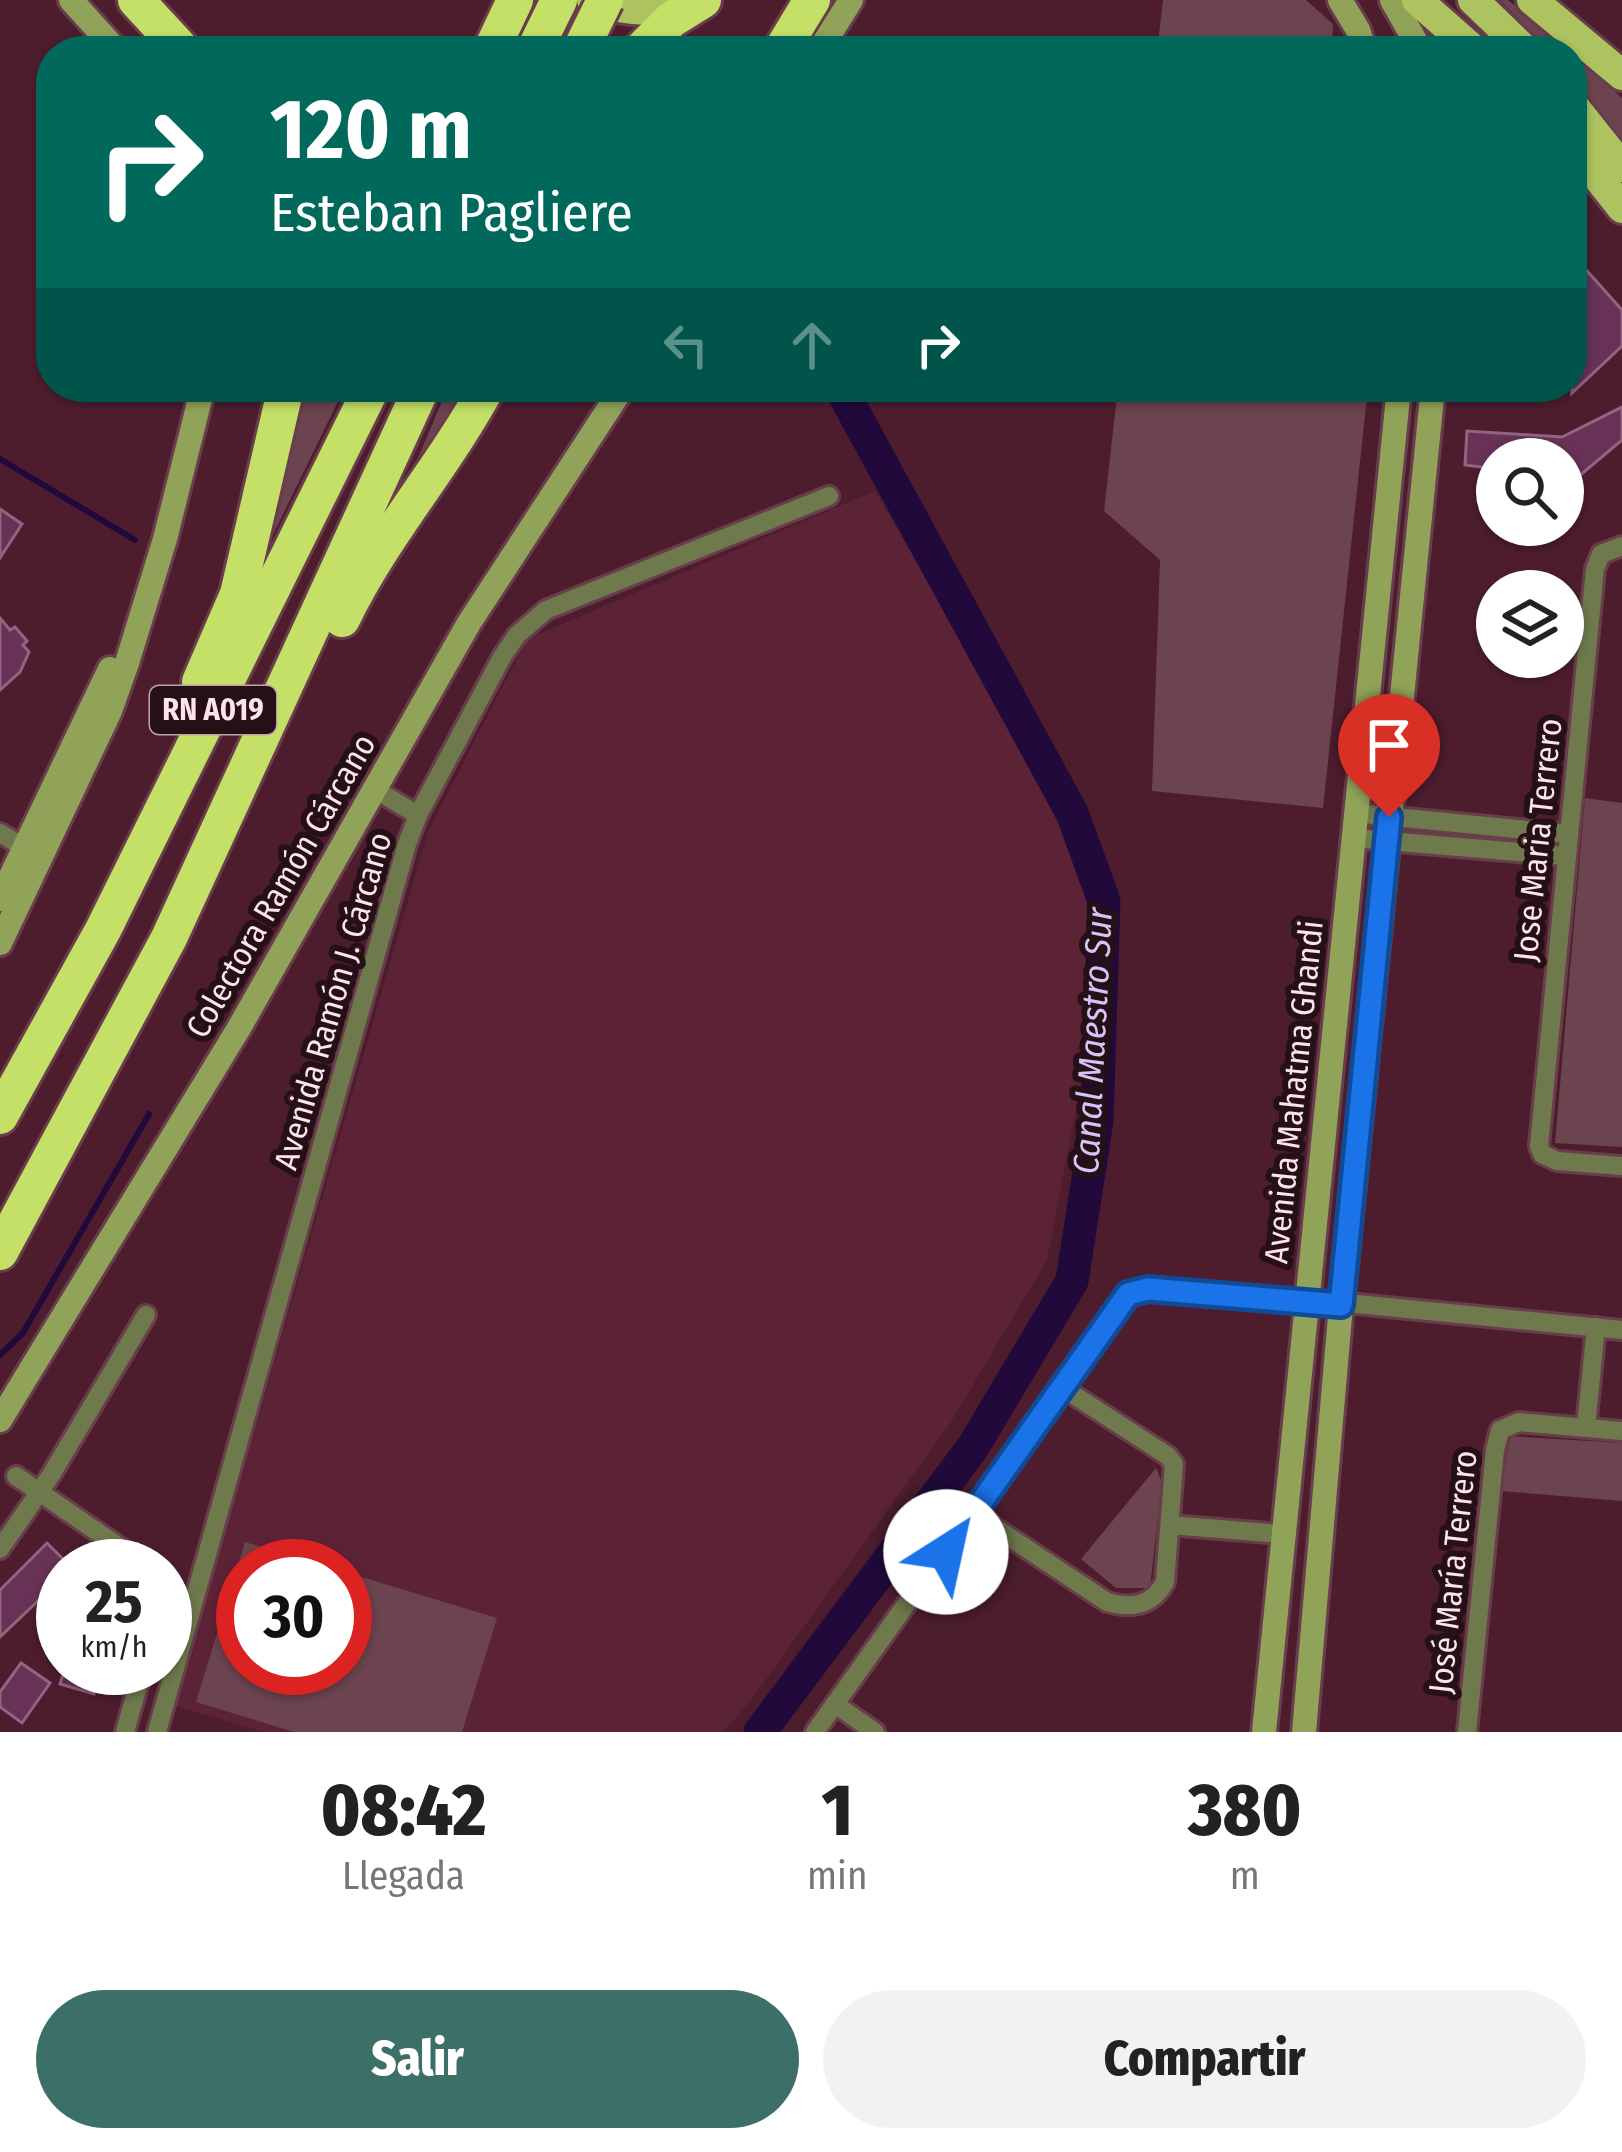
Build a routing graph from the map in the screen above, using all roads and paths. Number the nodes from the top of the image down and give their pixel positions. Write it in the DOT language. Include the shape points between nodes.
graph roads {
  1 [pos="71,0"];
  2 [pos="136,0"];
  3 [pos="515,0"];
  4 [pos="559,0"];
  5 [pos="592,0"];
  6 [pos="605,0"];
  7 [pos="700,0"];
  8 [pos="812,0"];
  9 [pos="851,0"];
  10 [pos="1340,0"];
  11 [pos="1392,0"];
  12 [pos="1417,0"];
  13 [pos="1473,0"];
  14 [pos="1532,0"];
  15 [pos="1562,0"];
  16 [pos="103,36"];
  17 [pos="169,36"];
  18 [pos="497,36"];
  19 [pos="541,36"];
  20 [pos="587,36"];
  21 [pos="655,36"];
  22 [pos="790,36"];
  23 [pos="828,36"];
  24 [pos="1360,36"];
  25 [pos="1412,36"];
  26 [pos="1458,36"];
  27 [pos="1510,36"];
  28 [pos="1575,36"];
  29 [pos="1587,46"];
  30 [pos="1622,56"];
  31 [pos="1622,75"];
  32 [pos="1587,123"];
  33 [pos="1587,164"];
  34 [pos="1622,166"];
  35 [pos="1622,208"];
  36 [pos="200,402"];
  37 [pos="283,402"];
  38 [pos="365,402"];
  39 [pos="415,402"];
  40 [pos="613,402"];
  41 [pos="1397,402"];
  42 [pos="1431,402"];
  43 [pos="479,403"];
  44 [pos="829,496"];
  45 [pos="1622,546"];
  46 [pos="374,789"];
  47 [pos="418,815"];
  48 [pos="1353,825"];
  49 [pos="1388,829"];
  50 [pos="0,832"];
  51 [pos="1568,834"];
  52 [pos="32,853"];
  53 [pos="1567,856"];
  54 [pos="0,899"];
  55 [pos="169,938"];
  56 [pos="0,944"];
  57 [pos="49,1031"];
  58 [pos="0,1116"];
  59 [pos="1622,1166"];
  60 [pos="0,1252"];
  61 [pos="1306,1299"];
  62 [pos="1341,1305"];
  63 [pos="146,1315"];
  64 [pos="1595,1327"];
  65 [pos="1622,1330"];
  66 [pos="1060,1386"];
  67 [pos="0,1420"];
  68 [pos="1586,1427"];
  69 [pos="1622,1431"];
  70 [pos="16,1476"];
  71 [pos="37,1492"];
  72 [pos="973,1513"];
  73 [pos="1170,1525"];
  74 [pos="1282,1534"];
  75 [pos="107,1539"];
  76 [pos="0,1550"];
  77 [pos="135,1695"];
  78 [pos="835,1704"];
  79 [pos="125,1732"];
  80 [pos="157,1732"];
  81 [pos="815,1732"];
  82 [pos="875,1732"];
  83 [pos="1264,1732"];
  84 [pos="1304,1732"];
  85 [pos="1468,1732"];
  1 -- 16 [label="main road"];
  2 -- 17 [label="highway"];
  3 -- 18 [label="highway"];
  4 -- 19 [label="highway"];
  5 -- 7 [label="main road" via="652,10"];
  6 -- 20 [label="highway, bridge"];
  7 -- 21 [label="highway"];
  8 -- 22 [label="highway"];
  9 -- 23 [label="main road"];
  10 -- 24 [label="main road"];
  11 -- 25 [label="main road"];
  12 -- 26 [label="main road"];
  13 -- 27 [label="main road"];
  14 -- 28 [label="main road"];
  15 -- 30 [label="main road"];
  29 -- 31 [label="main road"];
  32 -- 34 [label="main road"];
  33 -- 35 [label="main road"];
  36 -- 52 [label="main road" via="110,711"];
  37 -- 57 [label="highway" via="238,594 94,893"];
  38 -- 57 [label="highway, RN A019"];
  39 -- 55 [label="highway, RN A019"];
  40 -- 46 [label="main road, Colectora Ramón Cárcano" via="517,544"];
  41 -- 48 [label="main road, Avenida Mahatma Ghandi"];
  42 -- 49 [label="main road, Avenida Mahatma Ghandi"];
  43 -- 55 [label="highway" via="377,552 259,798"];
  44 -- 47 [label="street, Avenida Ramón J. Cárcano" via="532,621 502,657"];
  45 -- 51 [label="street, Jose Maria Terrero" via="1601,554 1595,569"];
  46 -- 47 [label="street"];
  46 -- 67 [label="main road, Colectora Ramón Cárcano"];
  47 -- 80 [label="street, Avenida Ramón J. Cárcano"];
  48 -- 49 [label="street"];
  48 -- 61 [label="main road, Avenida Mahatma Ghandi"];
  49 -- 51 [label="street"];
  49 -- 53 [label="street"];
  49 -- 62 [label="main road, Avenida Mahatma Ghandi"];
  50 -- 52 [label="street"];
  51 -- 53 [label="street, Jose Maria Terrero"];
  52 -- 54 [label="main road"];
  52 -- 56 [label="main road"];
  53 -- 59 [label="street, Jose Maria Terrero" via="1539,1146 1557,1161"];
  55 -- 60 [label="highway, RN A019"];
  57 -- 58 [label="highway, RN A019"];
  61 -- 62 [label="street"];
  61 -- 66 [label="street" via="1128,1294"];
  61 -- 74 [label="main road, Avenida Mahatma Ghandi"];
  62 -- 64 [label="street"];
  62 -- 84 [label="main road, Avenida Mahatma Ghandi"];
  63 -- 71 [label="street"];
  64 -- 65 [label="street"];
  64 -- 68 [label="street"];
  66 -- 72 [label="street"];
  66 -- 73 [label="street" via="1168,1456 1175,1472"];
  68 -- 69 [label="street"];
  68 -- 85 [label="street, José María Terrero" via="1501,1430"];
  70 -- 71 [label="street"];
  71 -- 75 [label="street"];
  71 -- 76 [label="street"];
  72 -- 73 [label="street" via="1107,1602 1132,1606 1149,1602 1165,1582"];
  72 -- 78 [label="street"];
  73 -- 74 [label="street"];
  74 -- 83 [label="main road, Avenida Mahatma Ghandi"];
  77 -- 79 [label="street"];
  78 -- 81 [label="street"];
  78 -- 82 [label="street"];
}
